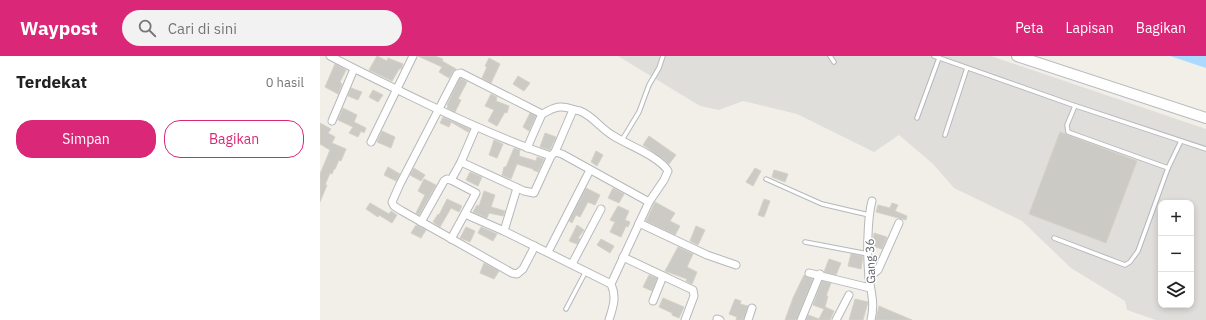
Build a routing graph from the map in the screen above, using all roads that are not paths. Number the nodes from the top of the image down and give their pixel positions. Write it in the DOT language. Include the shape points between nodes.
graph roads {
  1 [pos="330,56"];
  2 [pos="413,56"];
  3 [pos="663,56"];
  4 [pos="830,56"];
  5 [pos="934,56"];
  6 [pos="1017,56"];
  7 [pos="939,58"];
  8 [pos="834,62"];
  9 [pos="967,68"];
  10 [pos="354,69"];
  11 [pos="396,89"];
  12 [pos="1075,106"];
  13 [pos="438,110"];
  14 [pos="573,110"];
  15 [pos="542,114"];
  16 [pos="917,118"];
  17 [pos="1206,118"];
  18 [pos="332,121"];
  19 [pos="476,127"];
  20 [pos="945,135"];
  21 [pos="622,140"];
  22 [pos="1181,141"];
  23 [pos="370,142"];
  24 [pos="527,148"];
  25 [pos="1206,149"];
  26 [pos="553,154"];
  27 [pos="462,162"];
  28 [pos="1168,168"];
  29 [pos="590,170"];
  30 [pos="766,179"];
  31 [pos="451,180"];
  32 [pos="517,188"];
  33 [pos="872,201"];
  34 [pos="649,202"];
  35 [pos="600,209"];
  36 [pos="465,214"];
  37 [pos="869,215"];
  38 [pos="421,222"];
  39 [pos="639,223"];
  40 [pos="899,223"];
  41 [pos="504,231"];
  42 [pos="1054,238"];
  43 [pos="451,240"];
  44 [pos="805,242"];
  45 [pos="535,246"];
  46 [pos="548,252"];
  47 [pos="869,254"];
  48 [pos="623,258"];
  49 [pos="572,264"];
  50 [pos="736,265"];
  51 [pos="586,272"];
  52 [pos="809,273"];
  53 [pos="820,274"];
  54 [pos="663,276"];
  55 [pos="869,277"];
  56 [pos="611,284"];
  57 [pos="870,288"];
  58 [pos="849,295"];
  59 [pos="653,301"];
  60 [pos="566,308"];
  61 [pos="752,308"];
  62 [pos="609,320"];
  63 [pos="685,320"];
  64 [pos="717,320"];
  65 [pos="720,320"];
  66 [pos="748,320"];
  67 [pos="801,320"];
  68 [pos="836,320"];
  69 [pos="871,320"];
  1 -- 10 [label="street"];
  2 -- 11 [label="street"];
  3 -- 21 [label="lane" via="639,112"];
  4 -- 8 [label="lane"];
  5 -- 7 [label="lane"];
  6 -- 17 [label="street"];
  7 -- 9 [label="lane"];
  7 -- 16 [label="lane"];
  9 -- 12 [label="lane"];
  9 -- 20 [label="lane"];
  10 -- 11 [label="street"];
  10 -- 18 [label="street"];
  11 -- 13 [label="street"];
  11 -- 23 [label="street"];
  12 -- 22 [label="lane"];
  12 -- 28 [label="lane" via="1067,125 1068,132"];
  13 -- 15 [label="street" via="459,73"];
  13 -- 19 [label="street"];
  13 -- 38 [label="street" via="392,202 394,206"];
  14 -- 15 [label="street" via="554,107"];
  14 -- 21 [label="street" via="592,118 611,135"];
  14 -- 26 [label="street"];
  15 -- 24 [label="street"];
  19 -- 24 [label="street"];
  19 -- 27 [label="street"];
  21 -- 34 [label="street" via="665,166 668,171"];
  22 -- 25 [label="lane"];
  22 -- 28 [label="lane"];
  24 -- 26 [label="street"];
  26 -- 29 [label="street" via="562,154"];
  26 -- 32 [label="street" via="534,193"];
  27 -- 31 [label="street"];
  27 -- 32 [label="street"];
  28 -- 42 [label="lane" via="1138,251 1130,262 1125,264"];
  29 -- 34 [label="street"];
  29 -- 46 [label="street"];
  30 -- 37 [label="lane" via="822,204"];
  31 -- 36 [label="street" via="476,193"];
  31 -- 38 [label="street" via="444,181"];
  32 -- 41 [label="street"];
  33 -- 37 [label="street, Gang 36"];
  34 -- 39 [label="street"];
  35 -- 49 [label="street"];
  36 -- 41 [label="street"];
  36 -- 43 [label="street"];
  37 -- 47 [label="street, Gang 36"];
  38 -- 43 [label="street"];
  39 -- 48 [label="street"];
  39 -- 50 [label="street" via="707,255"];
  40 -- 55 [label="street" via="878,270"];
  41 -- 45 [label="street"];
  43 -- 45 [label="street" via="517,274 523,269"];
  44 -- 47 [label="lane"];
  45 -- 46 [label="street"];
  46 -- 49 [label="street"];
  47 -- 55 [label="street, Gang 36"];
  48 -- 54 [label="street"];
  48 -- 56 [label="street"];
  49 -- 51 [label="street"];
  51 -- 56 [label="street"];
  51 -- 60 [label="lane"];
  52 -- 53 [label="street"];
  53 -- 57 [label="street"];
  53 -- 67 [label="street"];
  54 -- 59 [label="street"];
  54 -- 63 [label="street" via="693,290 694,296"];
  55 -- 57 [label="street, Gang 36"];
  56 -- 62 [label="street" via="614,304"];
  57 -- 69 [label="street, Gang 36" via="874,308"];
  58 -- 68 [label="street"];
  61 -- 66 [label="street"];
  64 -- 65 [label="street"];
}
